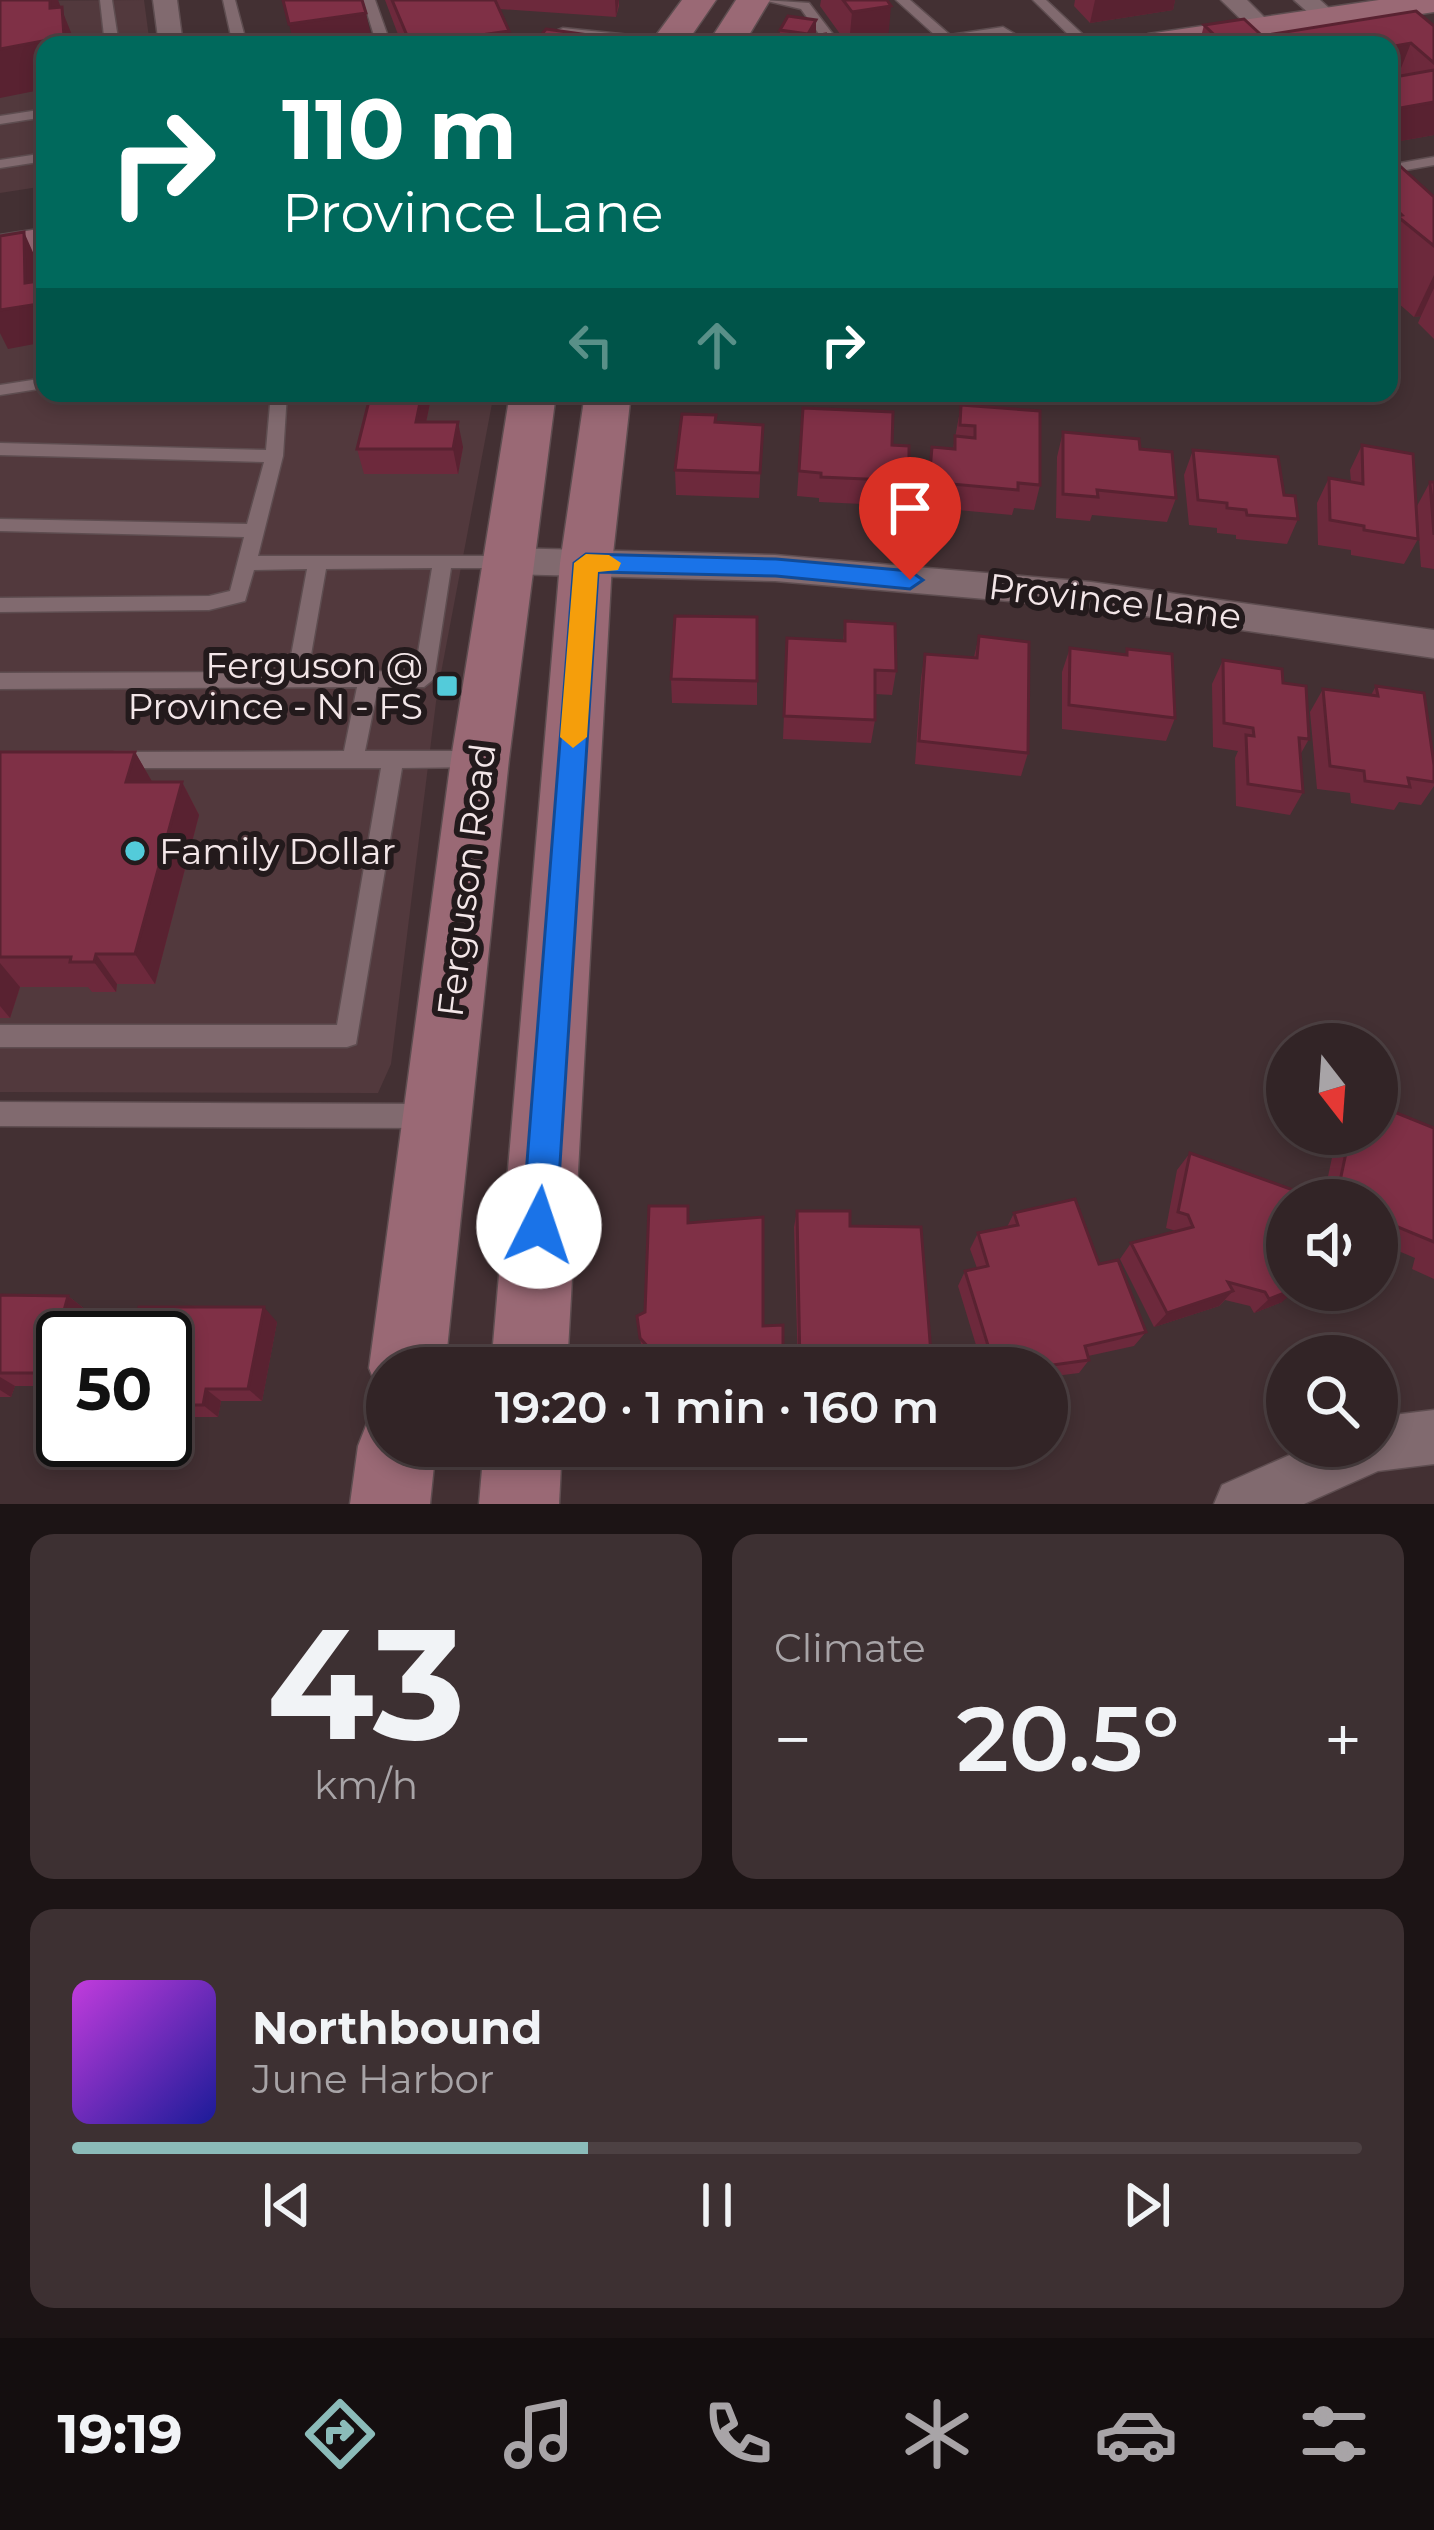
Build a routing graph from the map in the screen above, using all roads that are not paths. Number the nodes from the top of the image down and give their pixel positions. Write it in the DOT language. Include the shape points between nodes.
graph roads {
  1 [pos="106,0"];
  2 [pos="165,0"];
  3 [pos="229,0"];
  4 [pos="369,0"];
  5 [pos="699,0"];
  6 [pos="754,0"];
  7 [pos="769,0"];
  8 [pos="902,0"];
  9 [pos="1040,0"];
  10 [pos="1233,0"];
  11 [pos="797,2"];
  12 [pos="1434,2"];
  13 [pos="1316,8"];
  14 [pos="1262,26"];
  15 [pos="111,36"];
  16 [pos="170,36"];
  17 [pos="238,36"];
  18 [pos="381,36"];
  19 [pos="553,36"];
  20 [pos="598,36"];
  21 [pos="673,36"];
  22 [pos="730,36"];
  23 [pos="827,36"];
  24 [pos="942,36"];
  25 [pos="981,36"];
  26 [pos="1012,36"];
  27 [pos="1078,36"];
  28 [pos="1231,36"];
  29 [pos="36,114"];
  30 [pos="0,120"];
  31 [pos="36,158"];
  32 [pos="1434,161"];
  33 [pos="0,164"];
  34 [pos="1398,167"];
  35 [pos="36,205"];
  36 [pos="0,211"];
  37 [pos="36,241"];
  38 [pos="0,247"];
  39 [pos="36,384"];
  40 [pos="0,390"];
  41 [pos="278,402"];
  42 [pos="532,402"];
  43 [pos="607,402"];
  44 [pos="0,449"];
  45 [pos="274,455"];
  46 [pos="0,525"];
  47 [pos="256,531"];
  48 [pos="506,561"];
  49 [pos="318,562"];
  50 [pos="442,562"];
  51 [pos="248,563"];
  52 [pos="586,563"];
  53 [pos="0,605"];
  54 [pos="1434,644"];
  55 [pos="369,680"];
  56 [pos="0,681"];
  57 [pos="296,681"];
  58 [pos="480,759"];
  59 [pos="94,760"];
  60 [pos="353,760"];
  61 [pos="393,760"];
  62 [pos="0,1036"];
  63 [pos="0,1114"];
  64 [pos="437,1116"];
  65 [pos="409,1347"];
  66 [pos="530,1347"];
  67 [pos="1434,1437"];
  68 [pos="1398,1442"];
  69 [pos="394,1467"];
  70 [pos="522,1467"];
  71 [pos="1325,1467"];
  72 [pos="390,1504"];
  73 [pos="519,1504"];
  74 [pos="1241,1504"];
  1 -- 15 [label="lane"];
  2 -- 16 [label="street"];
  3 -- 17 [label="lane"];
  4 -- 18 [label="lane"];
  5 -- 21 [label="main road"];
  6 -- 22 [label="main road"];
  7 -- 11 [label="lane"];
  8 -- 24 [label="lane"];
  9 -- 27 [label="lane"];
  10 -- 14 [label="street"];
  11 -- 23 [label="lane"];
  12 -- 13 [label="main road" via="1378,17"];
  13 -- 14 [label="main road"];
  14 -- 28 [label="main road"];
  19 -- 20 [label="lane"];
  25 -- 26 [label="lane"];
  29 -- 30 [label="lane"];
  31 -- 33 [label="lane"];
  32 -- 34 [label="lane"];
  35 -- 36 [label="main road"];
  37 -- 38 [label="main road"];
  39 -- 40 [label="lane"];
  41 -- 45 [label="lane"];
  42 -- 48 [label="main road, Ferguson Road"];
  43 -- 52 [label="main road"];
  44 -- 45 [label="lane"];
  45 -- 47 [label="lane"];
  46 -- 47 [label="lane"];
  47 -- 51 [label="lane"];
  48 -- 50 [label="lane"];
  48 -- 52 [label="street, Province Lane"];
  48 -- 58 [label="main road, Ferguson Road"];
  49 -- 50 [label="lane"];
  49 -- 51 [label="lane"];
  49 -- 57 [label="lane"];
  50 -- 55 [label="lane" via="424,679"];
  51 -- 53 [label="lane" via="238,596 209,603"];
  52 -- 54 [label="street, Province Lane" via="776,568 1091,595"];
  52 -- 66 [label="main road"];
  55 -- 57 [label="lane"];
  55 -- 60 [label="lane"];
  56 -- 57 [label="lane"];
  58 -- 61 [label="lane"];
  58 -- 64 [label="main road, Ferguson Road"];
  59 -- 60 [label="lane"];
  60 -- 61 [label="lane"];
  61 -- 62 [label="lane" via="347,1036"];
  63 -- 64 [label="lane"];
  64 -- 65 [label="main road, Ferguson Road"];
  67 -- 68 [label="street"];
  69 -- 72 [label="main road"];
  70 -- 73 [label="main road"];
  71 -- 74 [label="street"];
}
